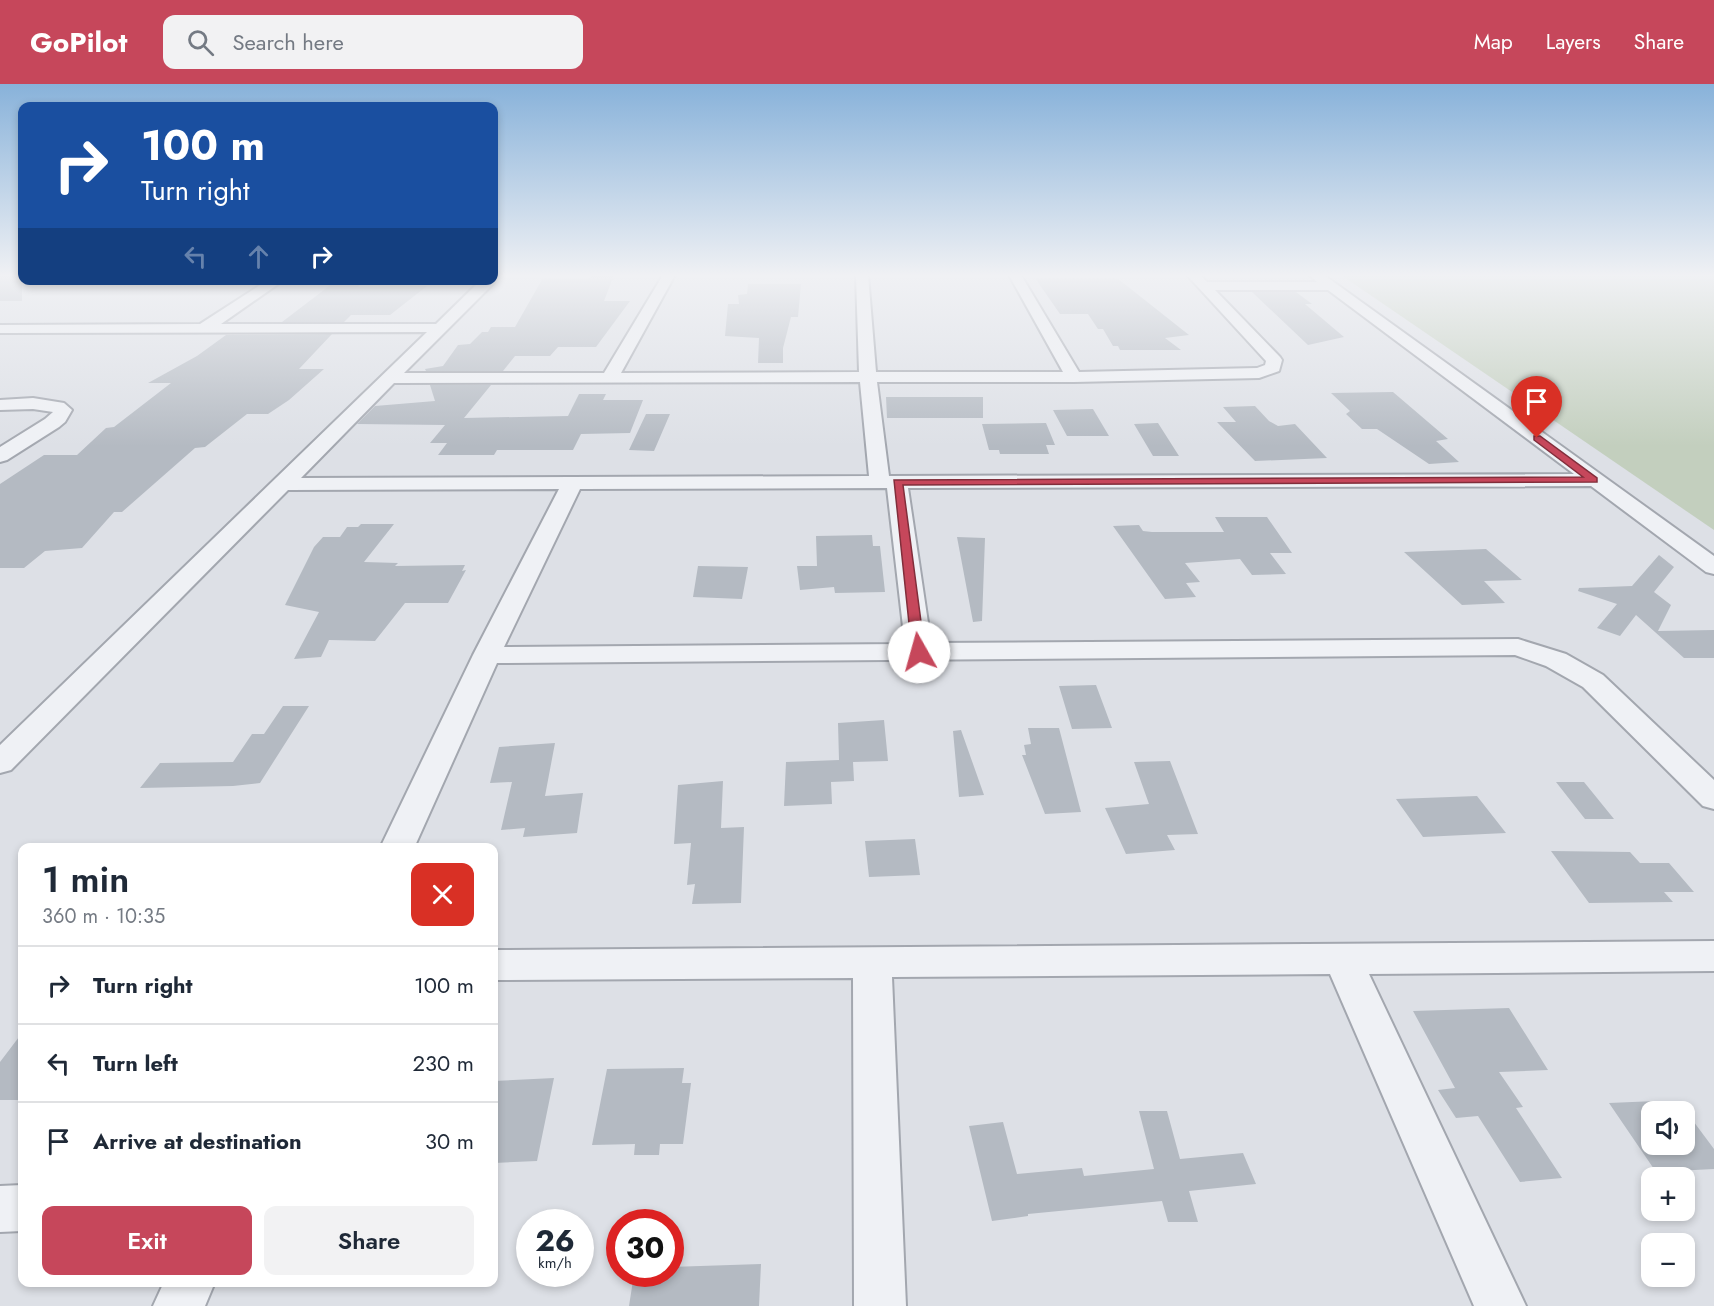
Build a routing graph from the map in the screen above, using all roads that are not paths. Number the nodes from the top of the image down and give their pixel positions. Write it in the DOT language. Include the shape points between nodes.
graph roads {
  1 [pos="436,332"];
  2 [pos="636,332"];
  3 [pos="865,332"];
  4 [pos="1048,332"];
  5 [pos="1247,332"];
  6 [pos="1393,332"];
  7 [pos="610,377"];
  8 [pos="868,377"];
  9 [pos="1074,377"];
  10 [pos="390,378"];
  11 [pos="0,405"];
  12 [pos="0,456"];
  13 [pos="1593,480"];
  14 [pos="889,482"];
  15 [pos="573,483"];
  16 [pos="283,484"];
  17 [pos="1714,567"];
  18 [pos="919,652"];
  19 [pos="487,655"];
  20 [pos="0,763"];
  21 [pos="1714,798"];
  22 [pos="399,843"];
  23 [pos="1714,956"];
  24 [pos="1343,959"];
  25 [pos="872,962"];
  26 [pos="498,965"];
  27 [pos="18,1208"];
  28 [pos="0,1209"];
  29 [pos="188,1287"];
  30 [pos="179,1306"];
  31 [pos="880,1306"];
  32 [pos="1500,1306"];
  1 -- 10 [label="street"];
  2 -- 7 [label="street"];
  3 -- 8 [label="street"];
  4 -- 9 [label="street"];
  5 -- 9 [label="street" via="1274,360 1273,368 1259,373"];
  6 -- 13 [label="street"];
  7 -- 8 [label="street"];
  7 -- 10 [label="street"];
  8 -- 9 [label="street"];
  8 -- 14 [label="street"];
  10 -- 16 [label="street"];
  11 -- 12 [label="street" via="47,404 63,410 59,418"];
  13 -- 14 [label="street"];
  13 -- 17 [label="street"];
  14 -- 15 [label="street"];
  14 -- 18 [label="street"];
  15 -- 16 [label="street"];
  15 -- 19 [label="street"];
  16 -- 20 [label="street"];
  18 -- 19 [label="street"];
  18 -- 21 [label="street" via="1518,647 1556,660 1593,681"];
  19 -- 22 [label="street"];
  23 -- 24 [label="street"];
  24 -- 25 [label="street"];
  24 -- 32 [label="street"];
  25 -- 26 [label="street"];
  25 -- 31 [label="street"];
  27 -- 28 [label="street"];
  29 -- 30 [label="street"];
}
